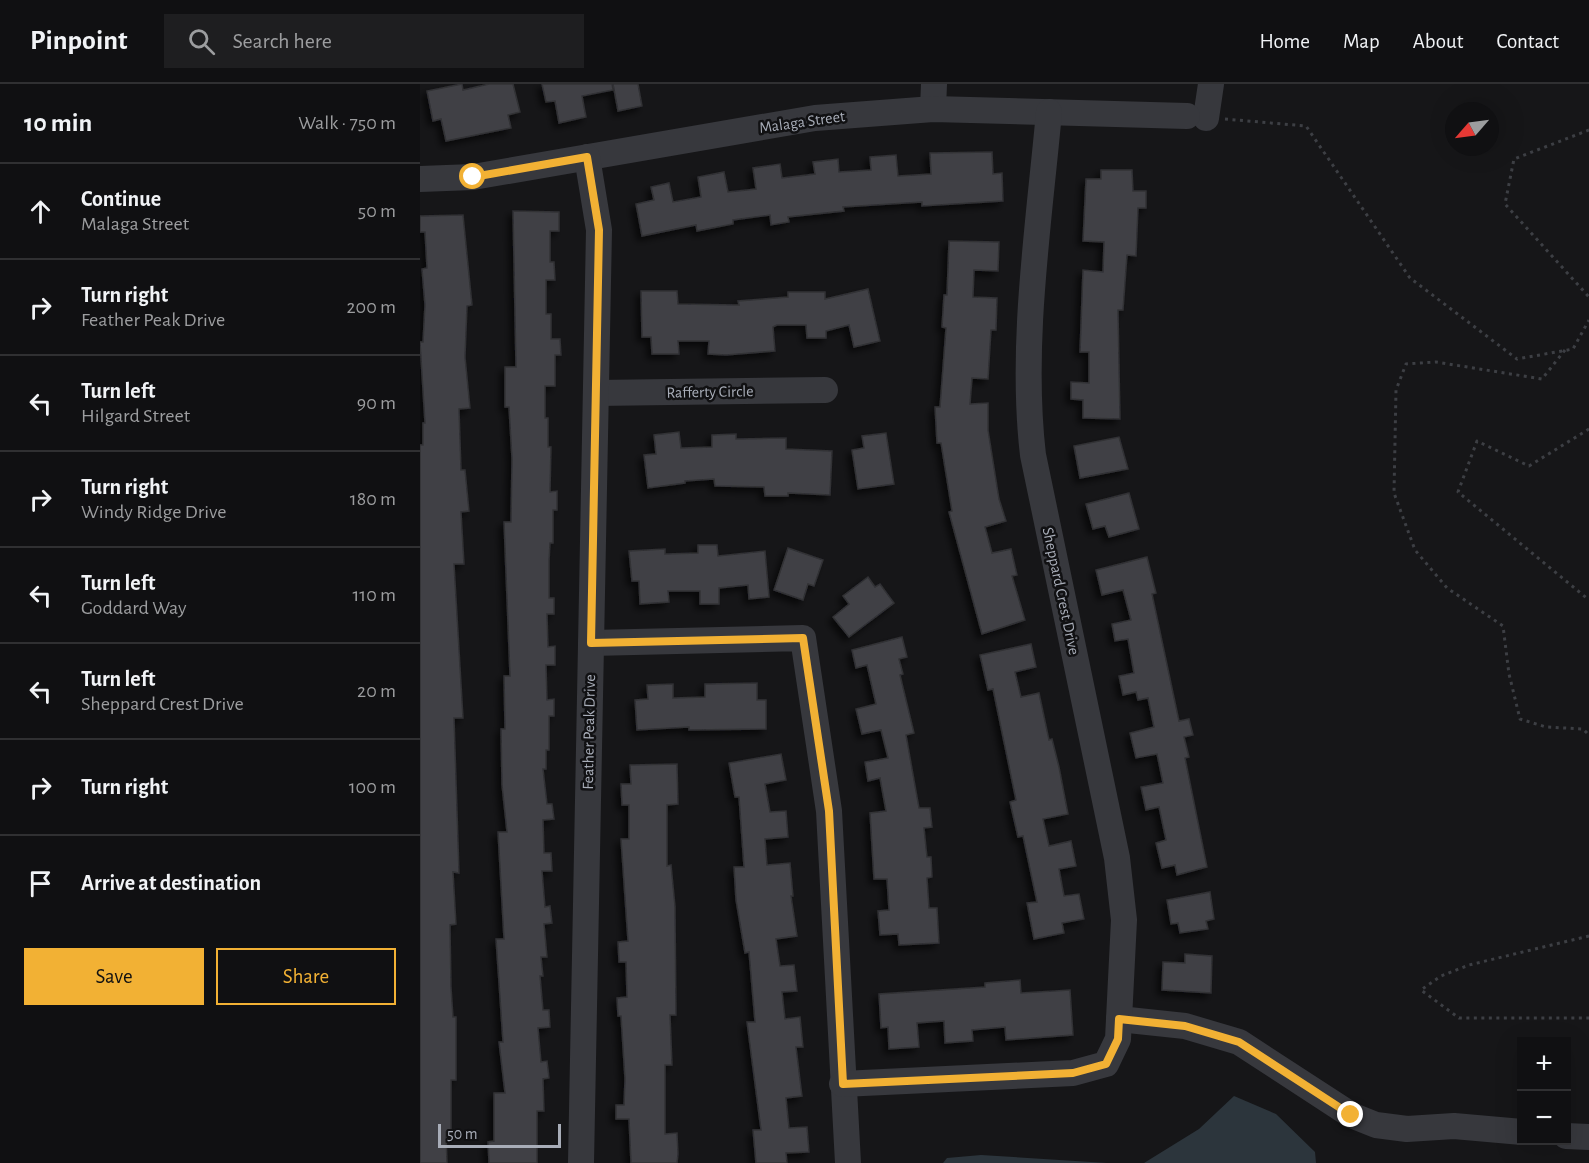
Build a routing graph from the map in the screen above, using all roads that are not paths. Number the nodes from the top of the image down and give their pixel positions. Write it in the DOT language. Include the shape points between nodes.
graph roads {
  1 [pos="1211,84"];
  2 [pos="933,96"];
  3 [pos="1049,112"];
  4 [pos="587,157"];
  5 [pos="420,179"];
  6 [pos="825,390"];
  7 [pos="596,393"];
  8 [pos="591,643"];
  9 [pos="1119,1019"];
  10 [pos="843,1084"];
  11 [pos="1517,1132"];
  12 [pos="1571,1136"];
  13 [pos="1589,1137"];
  14 [pos="581,1163"];
  15 [pos="848,1163"];
  1 -- 3 [label="street, Malaga Street" via="1196,117"];
  2 -- 3 [label="street, Malaga Street"];
  2 -- 4 [label="street, Malaga Street"];
  3 -- 9 [label="street, Sheppard Crest Drive" via="1027,408 1033,455 1117,858 1124,920"];
  4 -- 5 [label="street, Malaga Street" via="473,177"];
  4 -- 7 [label="street, Feather Peak Drive" via="599,230"];
  6 -- 7 [label="street, Rafferty Circle"];
  7 -- 8 [label="street, Feather Peak Drive"];
  8 -- 10 [label="street" via="803,638 829,811"];
  8 -- 14 [label="street, Feather Peak Drive"];
  9 -- 10 [label="street, Sheppard Crest Drive" via="1118,1039 1106,1064 1073,1073"];
  9 -- 11 [label="street" via="1185,1026 1239,1042 1351,1115 1376,1125"];
  10 -- 15 [label="street"];
  12 -- 13 [label="street"];
}
